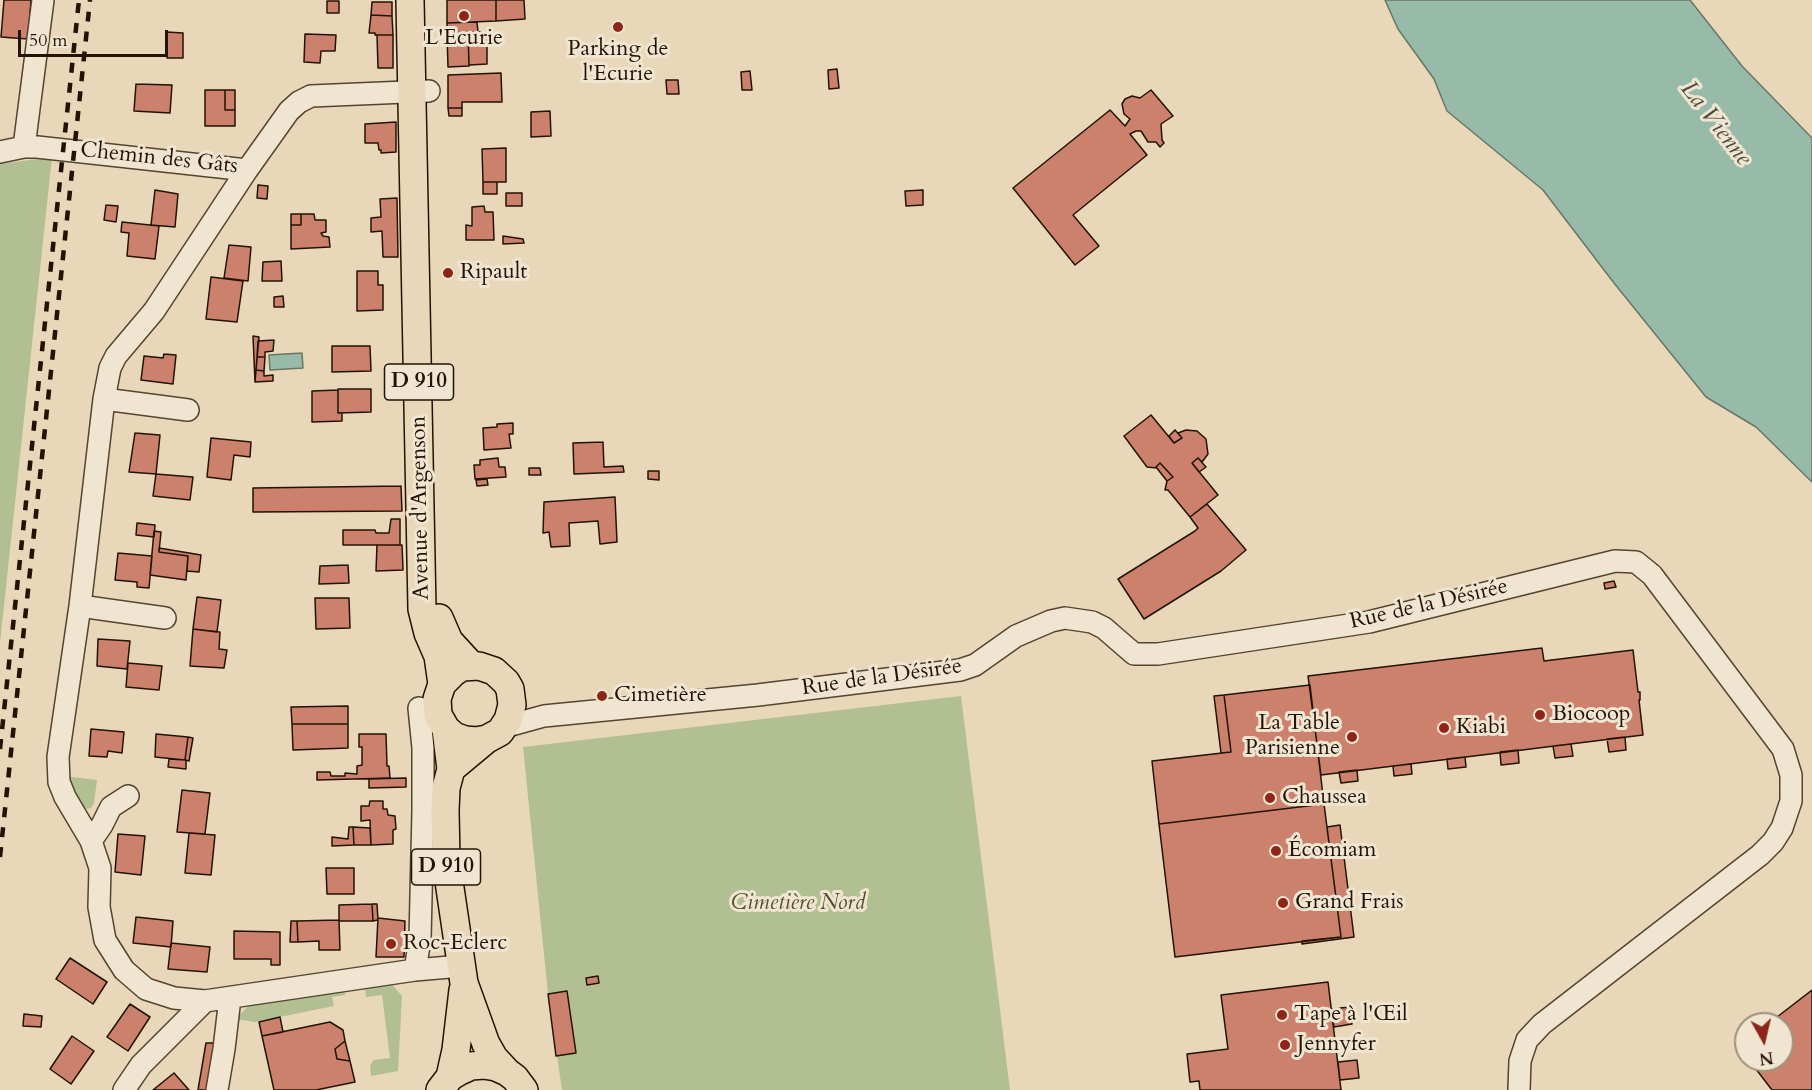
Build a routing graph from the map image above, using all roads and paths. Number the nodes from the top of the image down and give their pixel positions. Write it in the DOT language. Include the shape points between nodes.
graph roads {
  1 [pos="43,0"];
  2 [pos="410,0"];
  3 [pos="427,0"];
  4 [pos="420,84"];
  5 [pos="24,147"];
  6 [pos="0,152"];
  7 [pos="248,170"];
  8 [pos="104,399"];
  9 [pos="188,410"];
  10 [pos="80,606"];
  11 [pos="165,618"];
  12 [pos="471,665"];
  13 [pos="442,684"];
  14 [pos="510,689"];
  15 [pos="419,708"];
  16 [pos="544,716"];
  17 [pos="446,729"];
  18 [pos="496,733"];
  19 [pos="451,768"];
  20 [pos="128,796"];
  21 [pos="91,841"];
  22 [pos="415,970"];
  23 [pos="463,974"];
  24 [pos="230,998"];
  25 [pos="205,1001"];
  26 [pos="515,1081"];
  27 [pos="445,1084"];
  28 [pos="124,1090"];
  29 [pos="217,1090"];
  30 [pos="1519,1090"];
  1 -- 5 [label="street"];
  2 -- 4 [label="main road, D 910"];
  3 -- 4 [label="main road, D 910"];
  4 -- 7 [label="street, Chemin des Gâts" via="310,96 289,111"];
  4 -- 12 [label="main road, Avenue d'Argenson / D 910" via="437,608 445,635"];
  4 -- 13 [label="main road, Avenue d'Argenson / D 910" via="422,609 438,656"];
  5 -- 6 [label="street, Chemin des Gâts"];
  5 -- 7 [label="street, Chemin des Gâts"];
  7 -- 8 [label="street" via="154,311 116,356"];
  8 -- 9 [label="street"];
  8 -- 10 [label="street"];
  10 -- 11 [label="street"];
  10 -- 21 [label="street" via="58,771 65,798"];
  12 -- 13 [label="main road" via="453,672"];
  12 -- 14 [label="main road" via="494,671"];
  13 -- 17 [label="main road" via="436,707"];
  14 -- 16 [label="street"];
  14 -- 18 [label="main road" via="512,705 508,720"];
  15 -- 22 [label="street" via="423,811 420,939"];
  16 -- 18 [label="street, Rue de la Désirée"];
  16 -- 30 [label="street, Rue de la Désirée" via="960,670 1016,636 1065,618 1104,628 1134,654 1158,654 1369,622 1615,561 1636,562 1652,575 1783,749 1791,782 1789,812 1773,842 1760,855 1542,1024 1527,1040 1520,1061"];
  17 -- 18 [label="main road" via="454,736 476,741"];
  17 -- 19 [label="main road, D 910"];
  18 -- 19 [label="main road"];
  19 -- 23 [label="main road, D 910" via="446,788 445,850"];
  20 -- 21 [label="street" via="111,807"];
  21 -- 25 [label="street" via="100,868 99,907 105,940 123,970 146,988 174,998"];
  22 -- 23 [label="street"];
  22 -- 24 [label="street"];
  23 -- 26 [label="main road, D 910" via="486,1044"];
  23 -- 27 [label="main road, D 910" via="456,1050"];
  24 -- 25 [label="street"];
  24 -- 29 [label="street"];
  25 -- 28 [label="street" via="141,1065"];
  26 -- 27 [label="main road" via="496,1067 471,1066"];
}
